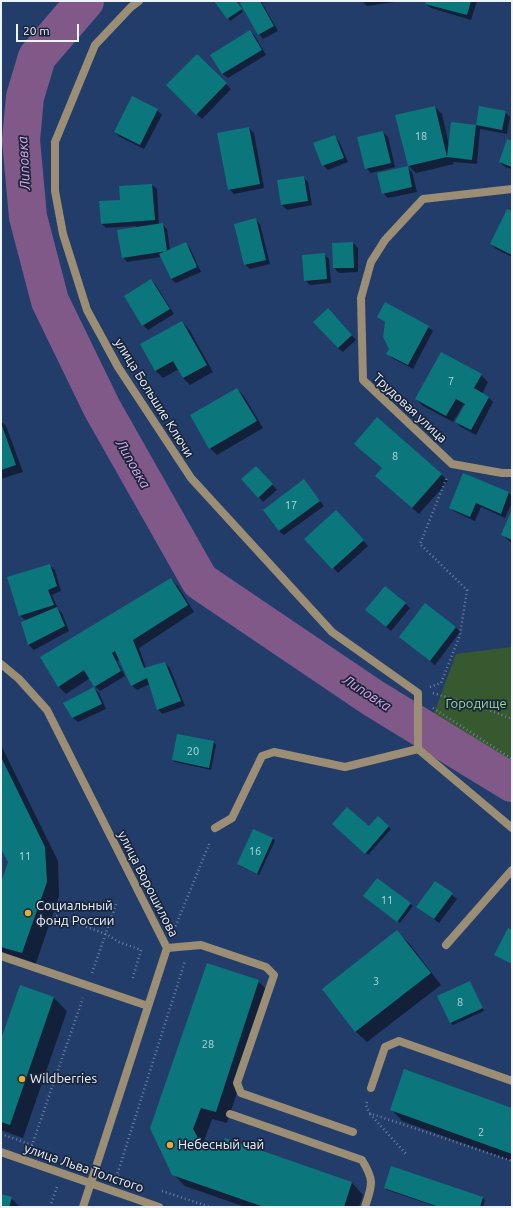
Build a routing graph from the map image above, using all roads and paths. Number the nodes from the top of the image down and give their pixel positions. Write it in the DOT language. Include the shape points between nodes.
graph roads {
  1 [pos="139,1"];
  2 [pos="512,189"];
  3 [pos="452,464"];
  4 [pos="512,473"];
  5 [pos="1,664"];
  6 [pos="442,683"];
  7 [pos="429,692"];
  8 [pos="418,693"];
  9 [pos="512,719"];
  10 [pos="418,749"];
  11 [pos="512,759"];
  12 [pos="215,828"];
  13 [pos="512,828"];
  14 [pos="512,870"];
  15 [pos="117,901"];
  16 [pos="56,916"];
  17 [pos="106,934"];
  18 [pos="190,946"];
  19 [pos="446,946"];
  20 [pos="167,948"];
  21 [pos="1,956"];
  22 [pos="132,980"];
  23 [pos="88,985"];
  24 [pos="148,1006"];
  25 [pos="511,1079"];
  26 [pos="371,1088"];
  27 [pos="369,1113"];
  28 [pos="230,1114"];
  29 [pos="353,1132"];
  30 [pos="1,1134"];
  31 [pos="1,1152"];
  32 [pos="407,1155"];
  33 [pos="512,1161"];
  34 [pos="124,1178"];
  35 [pos="91,1183"];
  36 [pos="160,1190"];
  37 [pos="84,1207"];
  38 [pos="159,1207"];
  39 [pos="210,1207"];
  40 [pos="365,1207"];
  1 -- 8 [label="street, улица Большие Ключи" via="95,45 55,142 55,191 63,234 87,310 118,368 191,478 332,632"];
  2 -- 3 [label="street, Трудовая улица" via="423,199 385,240 371,262 361,298 363,380"];
  3 -- 4 [label="street"];
  3 -- 6 [label="path" via="420,544 467,590 460,635"];
  5 -- 20 [label="street, улица Ворошилова" via="19,679 47,710"];
  7 -- 9 [label="path"];
  8 -- 10 [label="street"];
  8 -- 11 [label="path" via="435,710"];
  10 -- 12 [label="street" via="345,767 274,752 262,756 232,818"];
  10 -- 13 [label="street"];
  12 -- 20 [label="path"];
  14 -- 19 [label="street"];
  15 -- 17 [label="path"];
  16 -- 17 [label="path"];
  17 -- 22 [label="path" via="141,950"];
  17 -- 23 [label="path"];
  18 -- 20 [label="street"];
  18 -- 29 [label="street" via="201,944 266,967 274,975 237,1083 241,1093"];
  18 -- 34 [label="path" via="117,1175"];
  20 -- 24 [label="street, улица Ворошилова"];
  21 -- 23 [label="street"];
  23 -- 24 [label="street"];
  23 -- 30 [label="path" via="32,1145"];
  24 -- 35 [label="street, улица Ворошилова"];
  25 -- 26 [label="street" via="399,1041 385,1047"];
  26 -- 27 [label="path" via="366,1105"];
  27 -- 32 [label="path"];
  27 -- 33 [label="path"];
  28 -- 40 [label="street" via="362,1160 370,1173 371,1188"];
  31 -- 35 [label="street, улица Льва Толстого"];
  35 -- 37 [label="street, улица Ворошилова"];
  35 -- 38 [label="street, улица Льва Толстого"];
  36 -- 39 [label="path"];
}
